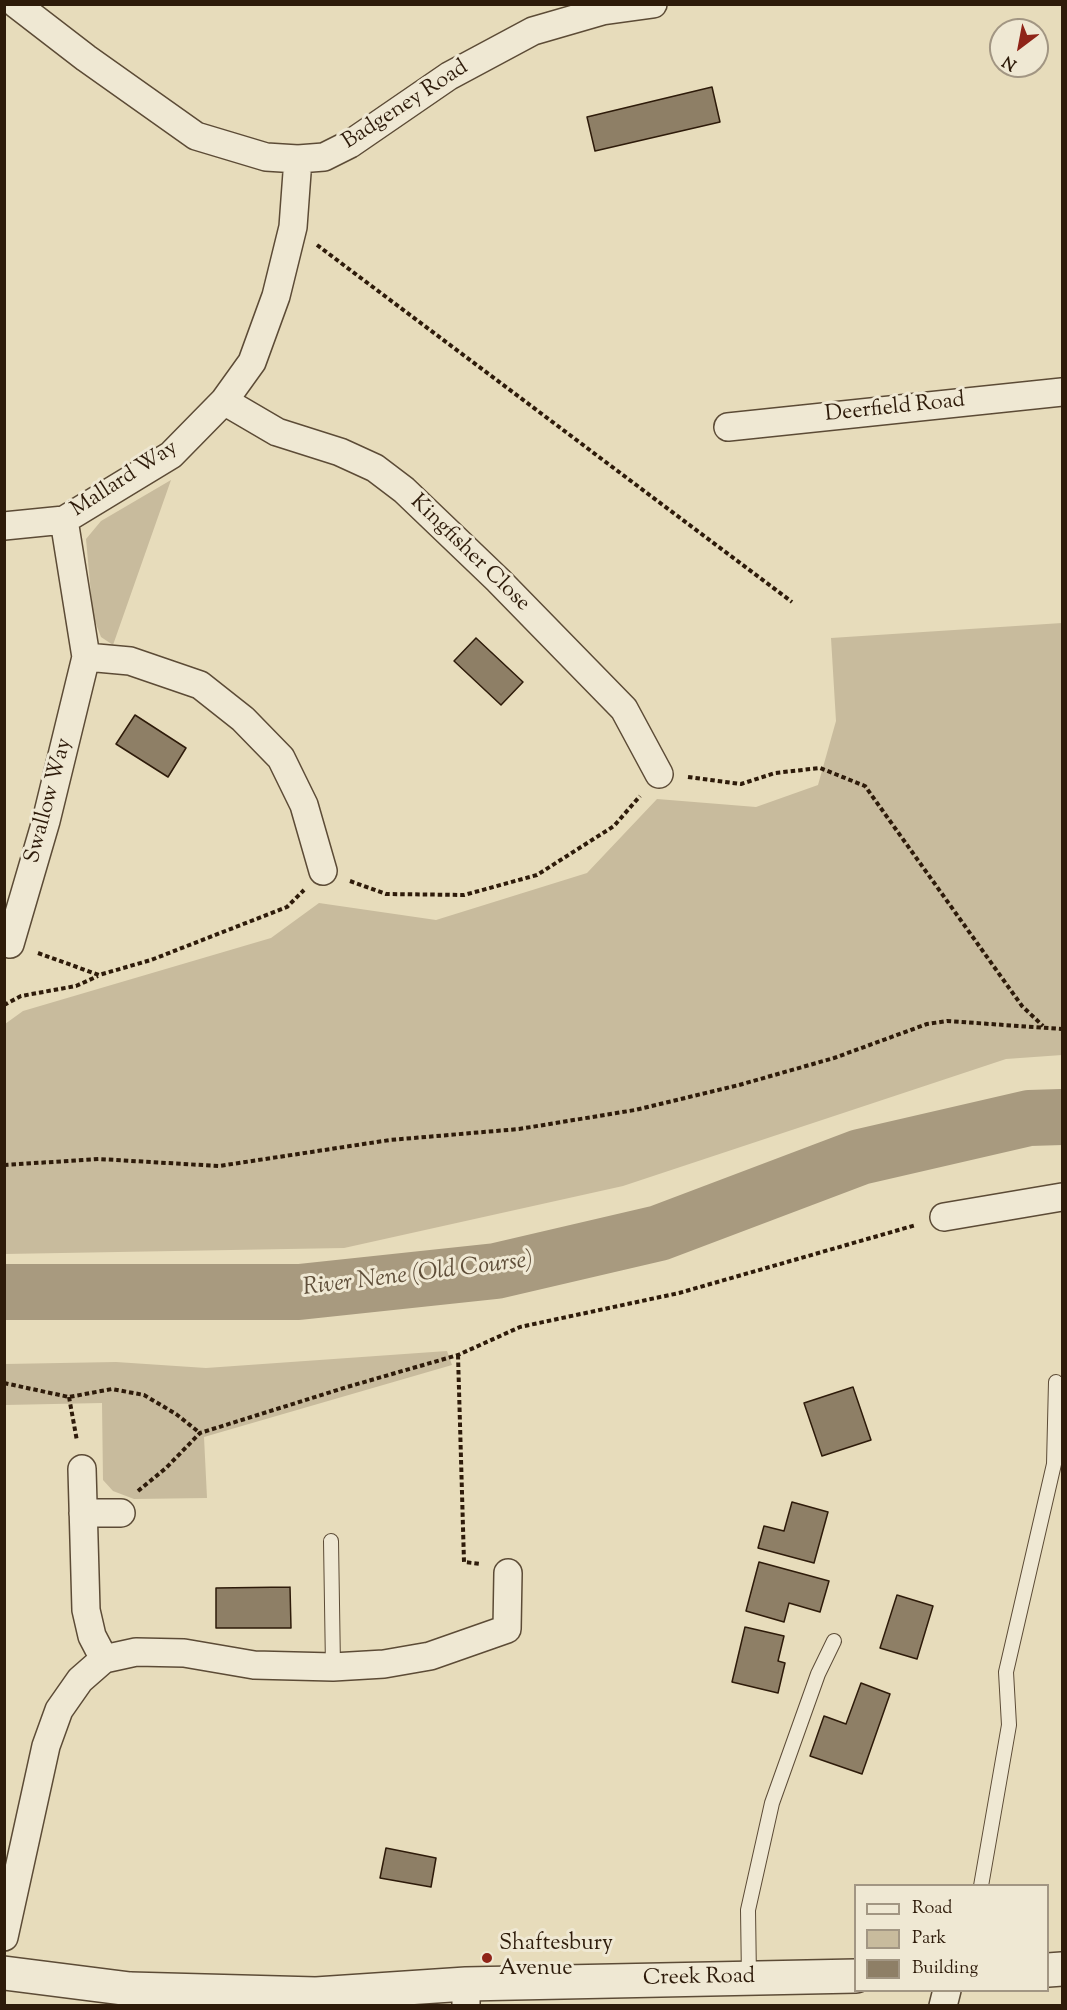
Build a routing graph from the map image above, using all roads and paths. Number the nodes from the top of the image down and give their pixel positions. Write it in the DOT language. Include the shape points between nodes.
graph roads {
  1 [pos="16,4"];
  2 [pos="653,4"];
  3 [pos="298,159"];
  4 [pos="293,227"];
  5 [pos="1062,392"];
  6 [pos="224,401"];
  7 [pos="728,427"];
  8 [pos="64,520"];
  9 [pos="4,526"];
  10 [pos="792,602"];
  11 [pos="87,657"];
  12 [pos="659,774"];
  13 [pos="323,871"];
  14 [pos="10,944"];
  15 [pos="99,975"];
  16 [pos="4,1005"];
  17 [pos="1042,1026"];
  18 [pos="1062,1029"];
  19 [pos="4,1165"];
  20 [pos="1062,1197"];
  21 [pos="944,1217"];
  22 [pos="458,1354"];
  23 [pos="1056,1382"];
  24 [pos="4,1383"];
  25 [pos="69,1397"];
  26 [pos="200,1433"];
  27 [pos="82,1469"];
  28 [pos="83,1513"];
  29 [pos="121,1513"];
  30 [pos="331,1541"];
  31 [pos="508,1573"];
  32 [pos="834,1641"];
  33 [pos="104,1659"];
  34 [pos="333,1667"];
  35 [pos="981,1884"];
  36 [pos="4,1937"];
  37 [pos="4,1973"];
  38 [pos="854,1976"];
  39 [pos="749,1978"];
  40 [pos="466,1995"];
  41 [pos="130,1997"];
  1 -- 3 [label="street, Badgeney Road" via="196,136 266,157"];
  2 -- 3 [label="street, Badgeney Road" via="602,11 533,31 448,76 350,144 324,157"];
  3 -- 4 [label="street, Mallard Way"];
  4 -- 6 [label="street, Mallard Way" via="276,296 252,362"];
  4 -- 10 [label="path"];
  5 -- 7 [label="street, Deerfield Road"];
  6 -- 8 [label="street, Mallard Way" via="171,455"];
  6 -- 12 [label="street, Kingfisher Close" via="277,432 375,468 404,490 624,709"];
  8 -- 9 [label="street, Mallard Way"];
  8 -- 11 [label="street, Swallow Way"];
  11 -- 13 [label="street" via="130,661 200,686 243,719 281,758 304,805"];
  11 -- 14 [label="street, Swallow Way"];
  12 -- 13 [label="path" via="614,826 537,875 464,895 386,894"];
  12 -- 17 [label="path" via="741,784 775,773 820,768 865,786 1022,1006"];
  13 -- 15 [label="path" via="287,907 151,960"];
  14 -- 15 [label="path"];
  15 -- 16 [label="path" via="76,986 21,996"];
  17 -- 18 [label="path"];
  17 -- 19 [label="path" via="947,1021 927,1024 834,1058 739,1085 635,1110 519,1129 390,1140 219,1166 99,1159"];
  20 -- 21 [label="street"];
  21 -- 22 [label="path" via="679,1293 520,1327"];
  22 -- 26 [label="path"];
  22 -- 31 [label="path" via="464,1562"];
  23 -- 35 [label="lane" via="1054,1464 1006,1672 1009,1725"];
  24 -- 25 [label="path"];
  25 -- 26 [label="path" via="112,1389 144,1395"];
  25 -- 27 [label="path"];
  26 -- 29 [label="path" via="133,1495"];
  27 -- 28 [label="street"];
  28 -- 29 [label="street"];
  28 -- 33 [label="street" via="86,1610 92,1636"];
  30 -- 34 [label="lane"];
  31 -- 34 [label="street" via="507,1629 430,1656"];
  32 -- 39 [label="lane" via="818,1674 772,1803 748,1910"];
  33 -- 34 [label="street" via="136,1652 184,1653 254,1665"];
  33 -- 36 [label="street" via="80,1680 58,1710 46,1746"];
  37 -- 41 [label="street, Creek Road"];
  38 -- 39 [label="street, Creek Road"];
  39 -- 40 [label="street, Creek Road"];
  40 -- 41 [label="street, Creek Road"];
}
